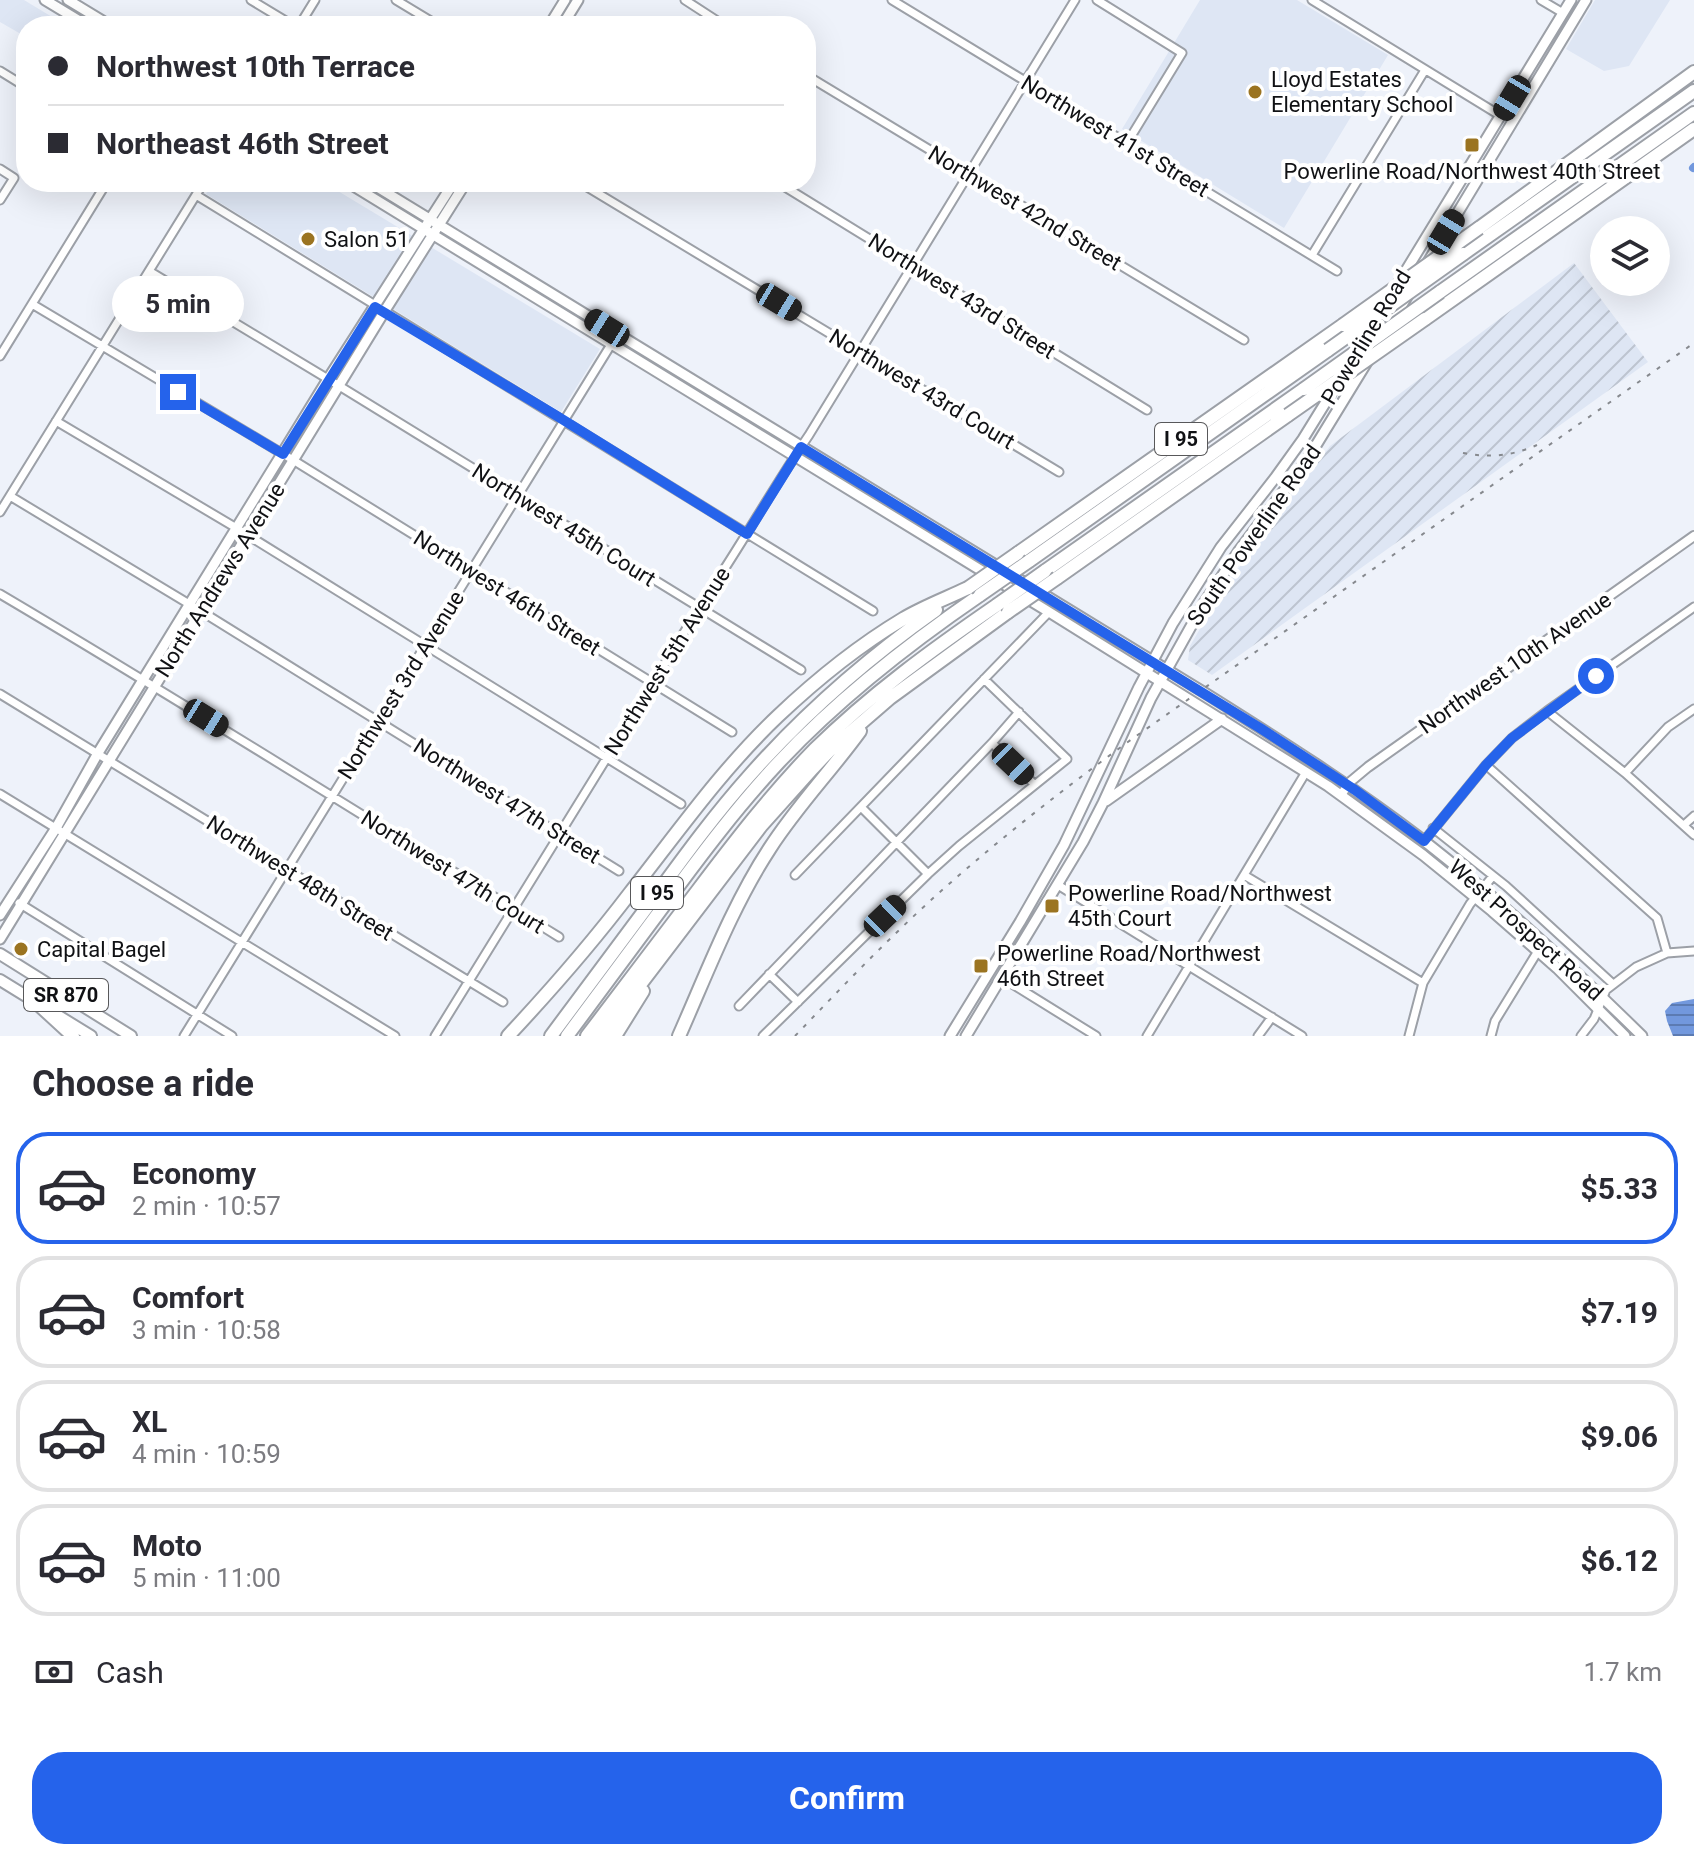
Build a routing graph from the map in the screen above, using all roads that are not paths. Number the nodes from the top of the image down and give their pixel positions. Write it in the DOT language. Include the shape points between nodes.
graph roads {
  1 [pos="45,0"];
  2 [pos="251,0"];
  3 [pos="396,0"];
  4 [pos="685,0"];
  5 [pos="892,0"];
  6 [pos="1075,0"];
  7 [pos="1097,0"];
  8 [pos="1312,0"];
  9 [pos="1541,0"];
  10 [pos="1571,0"];
  11 [pos="1586,0"];
  12 [pos="63,3"];
  13 [pos="1563,13"];
  14 [pos="90,16"];
  15 [pos="279,16"];
  16 [pos="422,16"];
  17 [pos="710,16"];
  18 [pos="1425,70"];
  19 [pos="1694,72"];
  20 [pos="816,81"];
  21 [pos="1025,81"];
  22 [pos="1522,81"];
  23 [pos="1694,91"];
  24 [pos="1520,109"];
  25 [pos="1694,113"];
  26 [pos="1501,116"];
  27 [pos="1694,129"];
  28 [pos="1127,143"];
  29 [pos="1496,148"];
  30 [pos="0,169"];
  31 [pos="969,174"];
  32 [pos="101,192"];
  33 [pos="198,192"];
  34 [pos="363,192"];
  35 [pos="386,192"];
  36 [pos="449,192"];
  37 [pos="458,192"];
  38 [pos="596,192"];
  39 [pos="793,192"];
  40 [pos="196,195"];
  41 [pos="0,200"];
  42 [pos="435,222"];
  43 [pos="428,232"];
  44 [pos="1312,255"];
  45 [pos="913,265"];
  46 [pos="149,271"];
  47 [pos="1337,271"];
  48 [pos="32,304"];
  49 [pos="379,309"];
  50 [pos="618,334"];
  51 [pos="1244,340"];
  52 [pos="612,343"];
  53 [pos="103,346"];
  54 [pos="860,351"];
  55 [pos="0,356"];
  56 [pos="328,379"];
  57 [pos="338,385"];
  58 [pos="1325,404"];
  59 [pos="1147,410"];
  60 [pos="56,421"];
  61 [pos="565,421"];
  62 [pos="801,447"];
  63 [pos="1316,447"];
  64 [pos="283,454"];
  65 [pos="795,456"];
  66 [pos="293,460"];
  67 [pos="1059,472"];
  68 [pos="10,496"];
  69 [pos="518,496"];
  70 [pos="1254,505"];
  71 [pos="0,512"];
  72 [pos="238,529"];
  73 [pos="747,534"];
  74 [pos="248,536"];
  75 [pos="1694,536"];
  76 [pos="1024,557"];
  77 [pos="471,571"];
  78 [pos="1051,574"];
  79 [pos="968,588"];
  80 [pos="0,594"];
  81 [pos="191,605"];
  82 [pos="1694,607"];
  83 [pos="699,608"];
  84 [pos="1002,609"];
  85 [pos="201,611"];
  86 [pos="873,611"];
  87 [pos="1049,612"];
  88 [pos="425,646"];
  89 [pos="1152,661"];
  90 [pos="1166,669"];
  91 [pos="801,670"];
  92 [pos="1146,672"];
  93 [pos="145,679"];
  94 [pos="984,679"];
  95 [pos="1160,681"];
  96 [pos="653,683"];
  97 [pos="155,685"];
  98 [pos="0,694"];
  99 [pos="1694,709"];
  100 [pos="1547,711"];
  101 [pos="1019,712"];
  102 [pos="871,715"];
  103 [pos="1222,719"];
  104 [pos="378,722"];
  105 [pos="732,732"];
  106 [pos="992,743"];
  107 [pos="98,753"];
  108 [pos="606,758"];
  109 [pos="110,761"];
  110 [pos="1486,765"];
  111 [pos="1306,772"];
  112 [pos="1625,773"];
  113 [pos="1034,784"];
  114 [pos="1347,785"];
  115 [pos="0,794"];
  116 [pos="1341,795"];
  117 [pos="332,797"];
  118 [pos="1103,803"];
  119 [pos="681,804"];
  120 [pos="861,807"];
  121 [pos="1694,816"];
  122 [pos="1684,825"];
  123 [pos="1433,828"];
  124 [pos="60,830"];
  125 [pos="560,833"];
  126 [pos="1694,835"];
  127 [pos="1424,841"];
  128 [pos="896,843"];
  129 [pos="287,870"];
  130 [pos="619,871"];
  131 [pos="928,874"];
  132 [pos="795,875"];
  133 [pos="1244,875"];
  134 [pos="1493,876"];
  135 [pos="1058,885"];
  136 [pos="1483,888"];
  137 [pos="1475,897"];
  138 [pos="6,900"];
  139 [pos="22,904"];
  140 [pos="513,909"];
  141 [pos="0,915"];
  142 [pos="559,937"];
  143 [pos="0,939"];
  144 [pos="242,942"];
  145 [pos="1538,951"];
  146 [pos="1694,951"];
  147 [pos="665,952"];
  148 [pos="1667,953"];
  149 [pos="0,954"];
  150 [pos="999,956"];
  151 [pos="1189,965"];
  152 [pos="990,969"];
  153 [pos="769,974"];
  154 [pos="1001,977"];
  155 [pos="0,980"];
  156 [pos="469,981"];
  157 [pos="1423,983"];
  158 [pos="1613,984"];
  159 [pos="990,995"];
  160 [pos="1603,997"];
  161 [pos="36,1002"];
  162 [pos="503,1002"];
  163 [pos="798,1002"];
  164 [pos="739,1006"];
  165 [pos="1598,1009"];
  166 [pos="198,1014"];
  167 [pos="1272,1017"];
  168 [pos="73,1036"];
  169 [pos="91,1036"];
  170 [pos="131,1036"];
  171 [pos="184,1036"];
  172 [pos="232,1036"];
  173 [pos="395,1036"];
  174 [pos="435,1036"];
  175 [pos="508,1036"];
  176 [pos="551,1036"];
  177 [pos="567,1036"];
  178 [pos="587,1036"];
  179 [pos="601,1036"];
  180 [pos="615,1036"];
  181 [pos="679,1036"];
  182 [pos="763,1036"];
  183 [pos="950,1036"];
  184 [pos="966,1036"];
  185 [pos="1096,1036"];
  186 [pos="1147,1036"];
  187 [pos="1258,1036"];
  188 [pos="1302,1036"];
  189 [pos="1409,1036"];
  190 [pos="1491,1036"];
  191 [pos="1581,1036"];
  192 [pos="1625,1036"];
  193 [pos="1642,1036"];
  1 -- 12 [label="main road"];
  2 -- 15 [label="street"];
  3 -- 16 [label="street"];
  4 -- 17 [label="street"];
  5 -- 21 [label="street, Northwest 41st Street"];
  6 -- 21 [label="street, Northwest 5th Avenue"];
  7 -- 28 [label="street" via="1182,53"];
  8 -- 18 [label="street"];
  9 -- 13 [label="street"];
  10 -- 13 [label="main road, Powerline Road"];
  11 -- 24 [label="main road"];
  12 -- 14 [label="main road"];
  13 -- 22 [label="main road, Powerline Road"];
  18 -- 26 [label="street"];
  18 -- 44 [label="street"];
  19 -- 76 [label="highway, I 95, bridge"];
  20 -- 31 [label="street, Northwest 42nd Street"];
  21 -- 28 [label="street, Northwest 41st Street"];
  21 -- 31 [label="street, Northwest 5th Avenue"];
  22 -- 24 [label="main road"];
  22 -- 26 [label="main road, Powerline Road"];
  23 -- 76 [label="highway, bridge"];
  24 -- 29 [label="main road"];
  25 -- 78 [label="highway, bridge"];
  26 -- 29 [label="main road"];
  26 -- 58 [label="main road, Powerline Road"];
  27 -- 78 [label="highway, I 95, bridge" via="1288,415"];
  28 -- 44 [label="street, Northwest 41st Street"];
  29 -- 63 [label="main road, South Powerline Road"];
  30 -- 41 [label="street" via="14,178"];
  31 -- 45 [label="street, Northwest 5th Avenue"];
  31 -- 51 [label="street, Northwest 42nd Street"];
  32 -- 48 [label="street"];
  33 -- 40 [label="street"];
  34 -- 43 [label="main road, West Prospect Road"];
  35 -- 42 [label="main road, West Prospect Road"];
  36 -- 42 [label="main road, North Andrews Avenue"];
  37 -- 42 [label="main road, North Andrews Avenue"];
  38 -- 54 [label="street, Northwest 43rd Court"];
  39 -- 45 [label="street, Northwest 43rd Street"];
  40 -- 46 [label="street"];
  40 -- 49 [label="street"];
  42 -- 43 [label="main road, North Andrews Avenue"];
  42 -- 50 [label="main road, West Prospect Road"];
  43 -- 49 [label="main road, North Andrews Avenue"];
  43 -- 52 [label="main road, West Prospect Road"];
  44 -- 47 [label="street, Northwest 41st Street"];
  45 -- 54 [label="street, Northwest 5th Avenue"];
  45 -- 59 [label="street, Northwest 43rd Street"];
  46 -- 53 [label="street"];
  46 -- 56 [label="street, Northwest 45th Court"];
  48 -- 53 [label="street, Northwest 46th Street"];
  48 -- 55 [label="street"];
  49 -- 56 [label="main road, North Andrews Avenue"];
  49 -- 57 [label="main road, North Andrews Avenue"];
  49 -- 61 [label="street"];
  50 -- 52 [label="street, Northwest 3rd Avenue"];
  50 -- 62 [label="main road, West Prospect Road"];
  52 -- 61 [label="street, Northwest 3rd Avenue"];
  52 -- 65 [label="main road, West Prospect Road"];
  53 -- 60 [label="street"];
  53 -- 64 [label="street, Northwest 46th Street"];
  54 -- 62 [label="street, Northwest 5th Avenue"];
  54 -- 67 [label="street, Northwest 43rd Court"];
  56 -- 57 [label="street, Northwest 45th Court"];
  56 -- 64 [label="main road, North Andrews Avenue"];
  57 -- 66 [label="main road, North Andrews Avenue"];
  57 -- 69 [label="street, Northwest 45th Court"];
  58 -- 63 [label="main road"];
  58 -- 70 [label="main road, Powerline Road"];
  60 -- 68 [label="street"];
  60 -- 72 [label="street"];
  61 -- 69 [label="street, Northwest 3rd Avenue"];
  61 -- 73 [label="street"];
  62 -- 65 [label="street, Northwest 5th Avenue"];
  62 -- 89 [label="main road, West Prospect Road"];
  63 -- 90 [label="main road, South Powerline Road" via="1230,563"];
  64 -- 66 [label="street, Northwest 46th Street"];
  64 -- 72 [label="main road, North Andrews Avenue"];
  65 -- 73 [label="street, Northwest 5th Avenue"];
  65 -- 87 [label="main road, West Prospect Road"];
  66 -- 74 [label="main road, North Andrews Avenue"];
  66 -- 77 [label="street, Northwest 46th Street"];
  68 -- 71 [label="street"];
  68 -- 81 [label="street, Northwest 47th Street"];
  69 -- 77 [label="street, Northwest 3rd Avenue"];
  69 -- 83 [label="street, Northwest 45th Court"];
  70 -- 89 [label="main road, South Powerline Road" via="1204,571"];
  72 -- 74 [label="street"];
  72 -- 81 [label="main road, North Andrews Avenue"];
  73 -- 83 [label="street, Northwest 5th Avenue"];
  73 -- 86 [label="street"];
  74 -- 85 [label="main road, North Andrews Avenue"];
  74 -- 88 [label="street"];
  75 -- 114 [label="street, Northwest 10th Avenue"];
  76 -- 79 [label="highway, I 95, bridge"];
  76 -- 177 [label="highway, bridge" via="875,672 778,763 710,843"];
  77 -- 88 [label="street, Northwest 3rd Avenue"];
  77 -- 96 [label="street, Northwest 46th Street"];
  78 -- 84 [label="highway, bridge"];
  79 -- 175 [label="highway" via="871,640 770,724 703,797 565,974"];
  79 -- 176 [label="highway, I 95" via="867,662 769,754 701,835"];
  80 -- 93 [label="street, Northwest 47th Court"];
  81 -- 85 [label="street, Northwest 47th Street"];
  81 -- 93 [label="main road, North Andrews Avenue"];
  82 -- 100 [label="street"];
  83 -- 91 [label="street, Northwest 45th Court"];
  83 -- 96 [label="street, Northwest 5th Avenue"];
  84 -- 102 [label="highway, I 95"];
  84 -- 178 [label="highway" via="894,679 813,751 744,830"];
  85 -- 97 [label="main road, North Andrews Avenue"];
  85 -- 104 [label="street, Northwest 47th Street"];
  87 -- 92 [label="main road, West Prospect Road"];
  87 -- 94 [label="street"];
  88 -- 104 [label="street, Northwest 3rd Avenue"];
  88 -- 108 [label="street"];
  89 -- 90 [label="main road, West Prospect Road"];
  89 -- 92 [label="main road, South Powerline Road"];
  90 -- 95 [label="main road, South Powerline Road"];
  90 -- 114 [label="main road, West Prospect Road"];
  92 -- 95 [label="main road, West Prospect Road"];
  92 -- 150 [label="main road, South Powerline Road" via="1073,827"];
  93 -- 97 [label="street, Northwest 47th Court"];
  93 -- 107 [label="main road, North Andrews Avenue"];
  94 -- 101 [label="street"];
  94 -- 120 [label="street"];
  95 -- 103 [label="main road, West Prospect Road"];
  95 -- 118 [label="main road, South Powerline Road"];
  96 -- 105 [label="street, Northwest 46th Street"];
  96 -- 108 [label="street, Northwest 5th Avenue"];
  97 -- 109 [label="main road, North Andrews Avenue"];
  97 -- 117 [label="street, Northwest 47th Court"];
  98 -- 107 [label="street, Northwest 48th Street"];
  99 -- 112 [label="street" via="1668,727"];
  100 -- 110 [label="street"];
  100 -- 112 [label="street"];
  101 -- 106 [label="street"];
  101 -- 113 [label="street" via="1067,759"];
  102 -- 147 [label="highway, I 95" via="778,806"];
  102 -- 181 [label="highway" via="763,858"];
  103 -- 111 [label="main road, West Prospect Road"];
  103 -- 118 [label="main road"];
  104 -- 117 [label="street, Northwest 3rd Avenue"];
  104 -- 125 [label="street, Northwest 47th Street"];
  106 -- 113 [label="street"];
  106 -- 128 [label="street"];
  107 -- 109 [label="street, Northwest 48th Street"];
  107 -- 124 [label="main road, North Andrews Avenue"];
  108 -- 119 [label="street"];
  108 -- 125 [label="street, Northwest 5th Avenue"];
  109 -- 124 [label="main road, North Andrews Avenue"];
  109 -- 129 [label="street, Northwest 48th Street"];
  110 -- 123 [label="street"];
  110 -- 148 [label="street" via="1657,918"];
  111 -- 116 [label="main road, West Prospect Road"];
  111 -- 133 [label="street"];
  112 -- 122 [label="street"];
  113 -- 131 [label="street"];
  114 -- 116 [label="street, Northwest 10th Avenue"];
  114 -- 127 [label="main road, West Prospect Road"];
  115 -- 124 [label="street"];
  116 -- 137 [label="main road, West Prospect Road"];
  117 -- 129 [label="street, Northwest 3rd Avenue"];
  117 -- 140 [label="street, Northwest 47th Court"];
  118 -- 135 [label="main road, South Powerline Road"];
  120 -- 128 [label="street"];
  120 -- 132 [label="street"];
  121 -- 122 [label="street"];
  122 -- 126 [label="street"];
  123 -- 127 [label="street"];
  123 -- 134 [label="street"];
  124 -- 138 [label="main road, North Andrews Avenue"];
  124 -- 139 [label="main road, North Andrews Avenue"];
  124 -- 144 [label="street"];
  125 -- 130 [label="street, Northwest 47th Street"];
  125 -- 140 [label="street, Northwest 5th Avenue"];
  127 -- 136 [label="main road, West Prospect Road"];
  128 -- 131 [label="street"];
  128 -- 153 [label="street"];
  129 -- 144 [label="street, Northwest 3rd Avenue"];
  129 -- 156 [label="street, Northwest 48th Street"];
  131 -- 163 [label="street"];
  133 -- 151 [label="street"];
  133 -- 157 [label="street"];
  134 -- 136 [label="street"];
  134 -- 158 [label="street"];
  135 -- 151 [label="street"];
  135 -- 154 [label="main road, South Powerline Road"];
  136 -- 137 [label="street"];
  136 -- 160 [label="main road, West Prospect Road"];
  137 -- 145 [label="main road, West Prospect Road"];
  137 -- 157 [label="street"];
  138 -- 139 [label="street"];
  138 -- 141 [label="main road, North Andrews Avenue"];
  139 -- 143 [label="main road, North Andrews Avenue"];
  139 -- 166 [label="street"];
  140 -- 142 [label="street, Northwest 47th Court"];
  140 -- 156 [label="street, Northwest 5th Avenue"];
  144 -- 166 [label="street, Northwest 3rd Avenue"];
  144 -- 173 [label="street"];
  145 -- 165 [label="main road, West Prospect Road"];
  145 -- 190 [label="street"];
  146 -- 148 [label="street"];
  147 -- 179 [label="highway, I 95"];
  147 -- 180 [label="highway"];
  148 -- 158 [label="street"];
  149 -- 170 [label="main road, SR 870"];
  150 -- 152 [label="main road, South Powerline Road"];
  150 -- 154 [label="main road"];
  151 -- 167 [label="street"];
  151 -- 186 [label="street"];
  152 -- 159 [label="main road"];
  152 -- 183 [label="main road, South Powerline Road"];
  153 -- 163 [label="street"];
  153 -- 164 [label="street"];
  154 -- 159 [label="main road, South Powerline Road"];
  154 -- 185 [label="street"];
  155 -- 161 [label="main road, SR 870"];
  156 -- 162 [label="street, Northwest 48th Street"];
  156 -- 174 [label="street, Northwest 5th Avenue"];
  157 -- 189 [label="street"];
  158 -- 160 [label="street"];
  159 -- 184 [label="main road, South Powerline Road"];
  160 -- 165 [label="street"];
  160 -- 193 [label="main road, West Prospect Road"];
  161 -- 168 [label="highway"];
  161 -- 169 [label="main road, SR 870"];
  163 -- 182 [label="street"];
  165 -- 191 [label="street"];
  165 -- 192 [label="main road, West Prospect Road"];
  166 -- 171 [label="street, Northwest 3rd Avenue"];
  166 -- 172 [label="street"];
  167 -- 187 [label="street"];
  167 -- 188 [label="street"];
}
